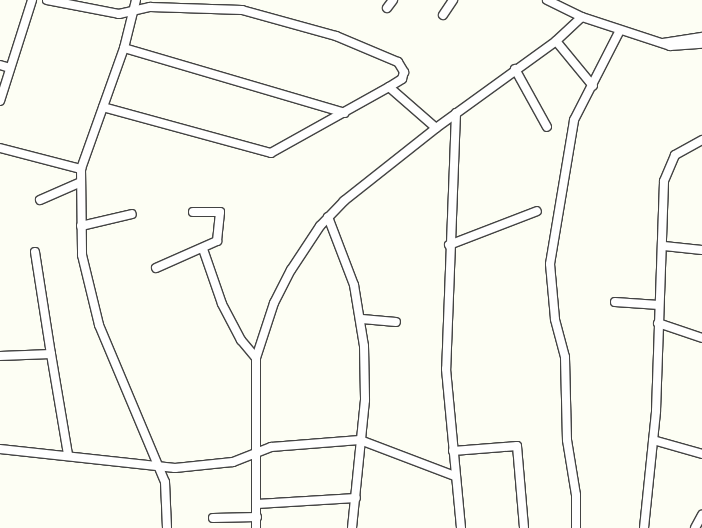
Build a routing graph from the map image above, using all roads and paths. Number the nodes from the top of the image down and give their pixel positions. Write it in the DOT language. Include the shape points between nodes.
graph roads {
  1 [pos="32,0"];
  2 [pos="47,0"];
  3 [pos="136,0"];
  4 [pos="393,0"];
  5 [pos="453,0"];
  6 [pos="547,0"];
  7 [pos="387,8"];
  8 [pos="133,12"];
  9 [pos="443,15"];
  10 [pos="582,17"];
  11 [pos="620,30"];
  12 [pos="702,37"];
  13 [pos="556,41"];
  14 [pos="663,43"];
  15 [pos="702,44"];
  16 [pos="124,48"];
  17 [pos="0,66"];
  18 [pos="10,68"];
  19 [pos="515,70"];
  20 [pos="594,86"];
  21 [pos="389,87"];
  22 [pos="0,101"];
  23 [pos="103,107"];
  24 [pos="345,113"];
  25 [pos="456,113"];
  26 [pos="547,127"];
  27 [pos="436,128"];
  28 [pos="702,140"];
  29 [pos="0,148"];
  30 [pos="81,169"];
  31 [pos="79,183"];
  32 [pos="40,200"];
  33 [pos="537,211"];
  34 [pos="193,212"];
  35 [pos="132,214"];
  36 [pos="328,217"];
  37 [pos="81,226"];
  38 [pos="449,246"];
  39 [pos="664,246"];
  40 [pos="203,249"];
  41 [pos="702,250"];
  42 [pos="35,252"];
  43 [pos="156,268"];
  44 [pos="615,302"];
  45 [pos="659,305"];
  46 [pos="362,319"];
  47 [pos="396,322"];
  48 [pos="658,323"];
  49 [pos="702,338"];
  50 [pos="51,354"];
  51 [pos="0,356"];
  52 [pos="256,358"];
  53 [pos="360,440"];
  54 [pos="653,440"];
  55 [pos="0,448"];
  56 [pos="258,451"];
  57 [pos="453,451"];
  58 [pos="68,454"];
  59 [pos="702,454"];
  60 [pos="158,466"];
  61 [pos="455,476"];
  62 [pos="356,498"];
  63 [pos="257,504"];
  64 [pos="702,515"];
  65 [pos="257,517"];
  66 [pos="213,518"];
  67 [pos="167,528"];
  68 [pos="256,528"];
  69 [pos="352,528"];
  70 [pos="461,528"];
  71 [pos="524,528"];
  72 [pos="576,528"];
  73 [pos="644,528"];
  74 [pos="695,528"];
  1 -- 18 [label="street"];
  2 -- 8 [label="street" via="111,13"];
  3 -- 8 [label="street"];
  4 -- 7 [label="street"];
  5 -- 9 [label="street"];
  6 -- 10 [label="street"];
  8 -- 16 [label="street"];
  8 -- 21 [label="street" via="150,8 225,8 313,28 398,62 404,76"];
  10 -- 11 [label="street"];
  10 -- 13 [label="street"];
  11 -- 14 [label="street"];
  11 -- 20 [label="street"];
  12 -- 14 [label="street"];
  13 -- 19 [label="street"];
  13 -- 20 [label="street"];
  14 -- 15 [label="street"];
  16 -- 23 [label="street"];
  16 -- 24 [label="street"];
  17 -- 18 [label="street"];
  18 -- 22 [label="street"];
  19 -- 25 [label="street"];
  19 -- 26 [label="street"];
  20 -- 72 [label="street" via="574,120 550,264 555,319 565,357 567,440 576,495"];
  21 -- 24 [label="street"];
  21 -- 27 [label="street"];
  23 -- 24 [label="street" via="266,153 282,149"];
  23 -- 30 [label="street"];
  25 -- 27 [label="street"];
  25 -- 38 [label="street"];
  27 -- 36 [label="street"];
  28 -- 39 [label="street" via="682,149 665,173"];
  29 -- 30 [label="street"];
  30 -- 31 [label="street"];
  31 -- 32 [label="street"];
  31 -- 37 [label="street"];
  33 -- 38 [label="street"];
  34 -- 40 [label="street" via="214,210 220,214 217,241"];
  35 -- 37 [label="street"];
  36 -- 46 [label="street" via="351,272"];
  36 -- 52 [label="street" via="281,287"];
  37 -- 60 [label="street" via="84,272 95,314"];
  38 -- 57 [label="street" via="446,369"];
  39 -- 41 [label="street"];
  39 -- 45 [label="street"];
  40 -- 43 [label="street"];
  40 -- 52 [label="street" via="222,304 241,340"];
  42 -- 50 [label="street"];
  44 -- 45 [label="street"];
  45 -- 48 [label="street"];
  46 -- 47 [label="street"];
  46 -- 53 [label="street" via="366,385"];
  48 -- 49 [label="street"];
  48 -- 54 [label="street"];
  50 -- 51 [label="street"];
  50 -- 58 [label="street"];
  52 -- 56 [label="street"];
  53 -- 56 [label="street" via="285,445"];
  53 -- 61 [label="street"];
  53 -- 62 [label="street"];
  54 -- 59 [label="street"];
  54 -- 73 [label="street"];
  55 -- 58 [label="street"];
  56 -- 60 [label="street" via="227,463"];
  56 -- 63 [label="street"];
  57 -- 61 [label="street"];
  57 -- 71 [label="street" via="517,446"];
  58 -- 60 [label="street"];
  60 -- 67 [label="street" via="166,486"];
  61 -- 70 [label="street"];
  62 -- 63 [label="street"];
  62 -- 69 [label="street"];
  63 -- 65 [label="street"];
  64 -- 74 [label="street"];
  65 -- 66 [label="street"];
  65 -- 68 [label="street"];
}
